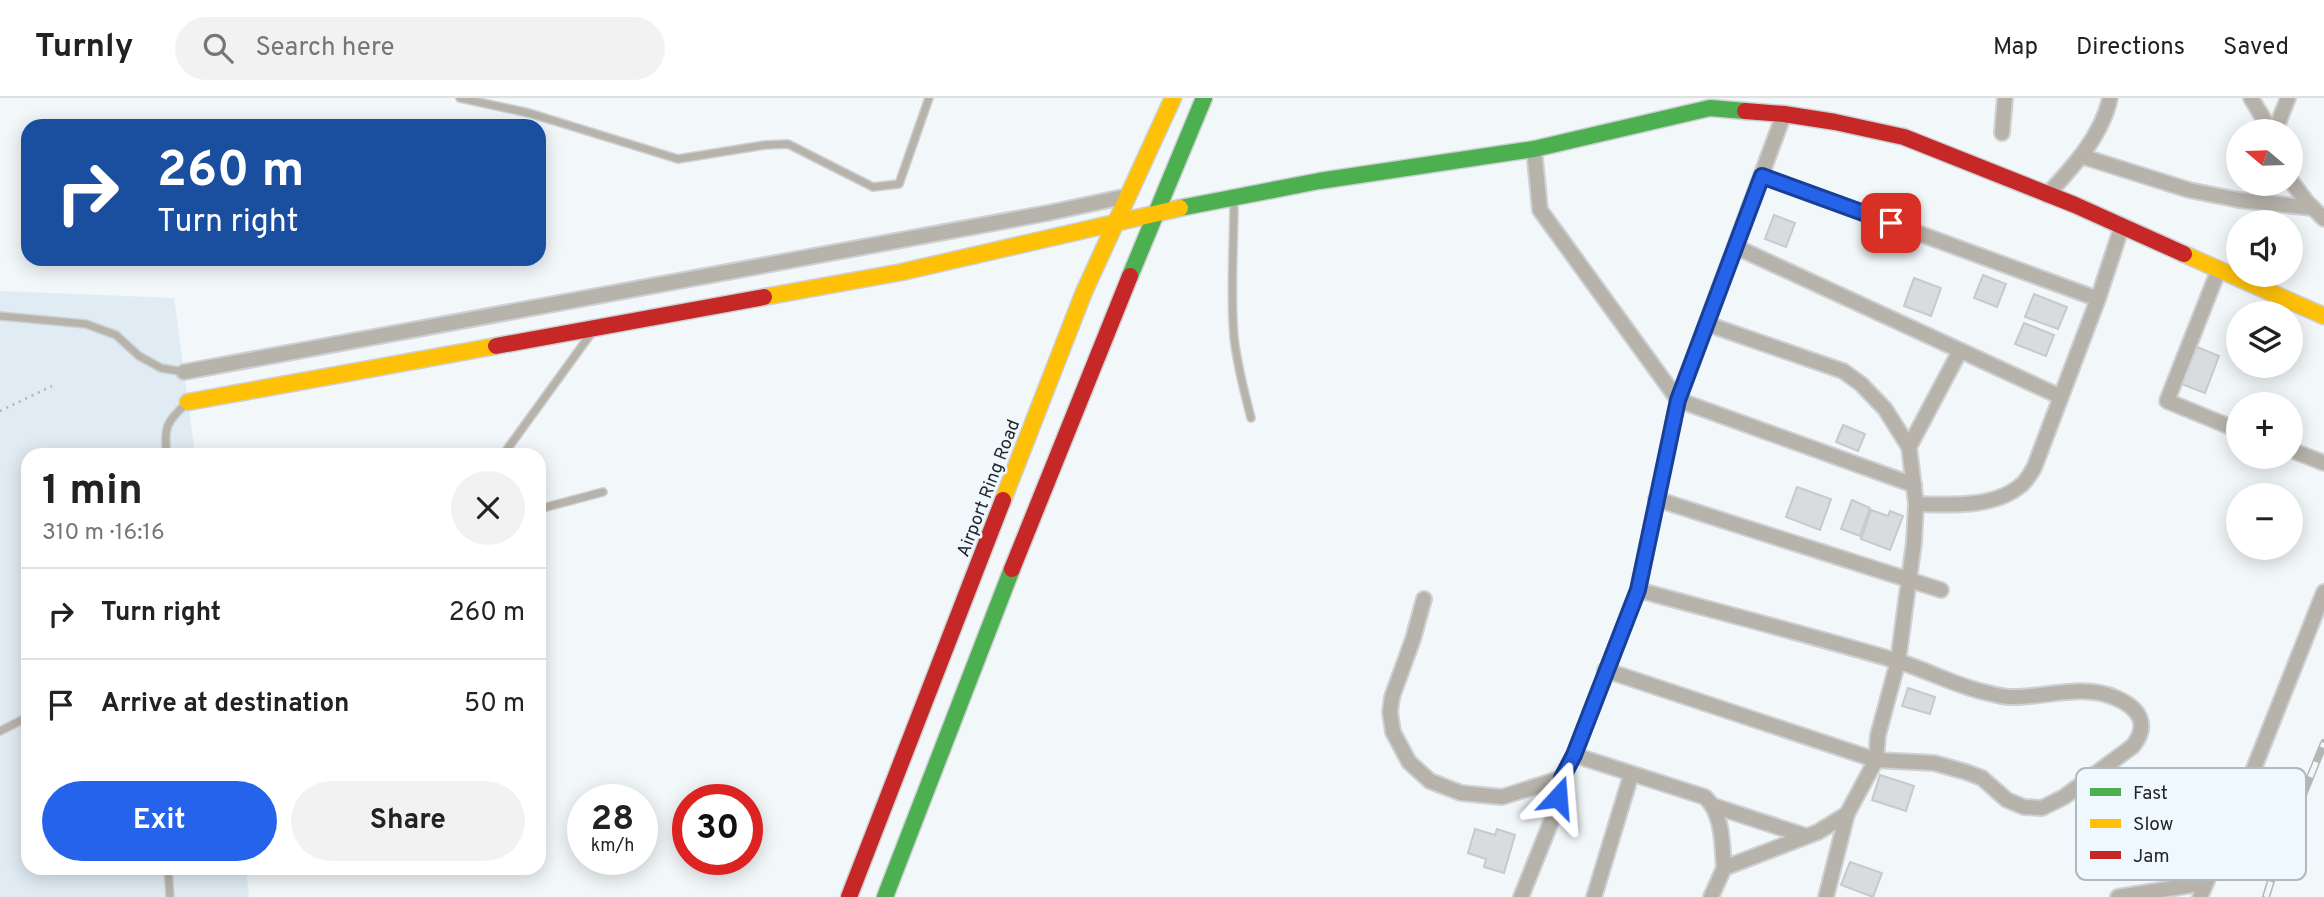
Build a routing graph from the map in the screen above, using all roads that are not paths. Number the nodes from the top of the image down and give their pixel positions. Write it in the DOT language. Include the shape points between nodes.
graph roads {
  1 [pos="460,98"];
  2 [pos="929,98"];
  3 [pos="1172,98"];
  4 [pos="1204,98"];
  5 [pos="2005,98"];
  6 [pos="2110,98"];
  7 [pos="2252,98"];
  8 [pos="2288,98"];
  9 [pos="1713,103"];
  10 [pos="1784,114"];
  11 [pos="2265,119"];
  12 [pos="2278,119"];
  13 [pos="2002,132"];
  14 [pos="1534,149"];
  15 [pos="2081,156"];
  16 [pos="1762,176"];
  17 [pos="2048,195"];
  18 [pos="2303,195"];
  19 [pos="1128,197"];
  20 [pos="1234,197"];
  21 [pos="1155,213"];
  22 [pos="2319,214"];
  23 [pos="1115,224"];
  24 [pos="2122,226"];
  25 [pos="1736,247"];
  26 [pos="2219,269"];
  27 [pos="2098,299"];
  28 [pos="0,316"];
  29 [pos="2324,316"];
  30 [pos="1707,324"];
  31 [pos="595,328"];
  32 [pos="1960,351"];
  33 [pos="184,372"];
  34 [pos="2059,396"];
  35 [pos="1678,400"];
  36 [pos="188,402"];
  37 [pos="1251,418"];
  38 [pos="2226,425"];
  39 [pos="1909,447"];
  40 [pos="166,448"];
  41 [pos="508,448"];
  42 [pos="2303,455"];
  43 [pos="2324,464"];
  44 [pos="1914,485"];
  45 [pos="603,492"];
  46 [pos="1656,499"];
  47 [pos="1916,505"];
  48 [pos="546,507"];
  49 [pos="1908,581"];
  50 [pos="1638,590"];
  51 [pos="1941,590"];
  52 [pos="2324,592"];
  53 [pos="1424,599"];
  54 [pos="1898,661"];
  55 [pos="1605,670"];
  56 [pos="21,720"];
  57 [pos="0,731"];
  58 [pos="1574,755"];
  59 [pos="1876,760"];
  60 [pos="2103,768"];
  61 [pos="2254,768"];
  62 [pos="1631,775"];
  63 [pos="1562,778"];
  64 [pos="2076,788"];
  65 [pos="1714,806"];
  66 [pos="1847,814"];
  67 [pos="1806,836"];
  68 [pos="1724,867"];
  69 [pos="168,875"];
  70 [pos="2202,890"];
  71 [pos="170,897"];
  72 [pos="849,897"];
  73 [pos="885,897"];
  74 [pos="1521,897"];
  75 [pos="1594,897"];
  76 [pos="1711,897"];
  77 [pos="1826,897"];
  78 [pos="2118,897"];
  1 -- 2 [label="lane" via="529,113 678,159 788,144 873,187 899,184"];
  3 -- 19 [label="street, Airport Ring Road"];
  4 -- 21 [label="street"];
  5 -- 13 [label="street"];
  6 -- 15 [label="street"];
  7 -- 11 [label="street"];
  8 -- 12 [label="street"];
  9 -- 10 [label="street"];
  9 -- 14 [label="street"];
  10 -- 16 [label="street"];
  10 -- 17 [label="street" via="1904,137"];
  14 -- 20 [label="street"];
  14 -- 35 [label="street" via="1541,210"];
  15 -- 17 [label="street"];
  15 -- 22 [label="street" via="2189,190"];
  16 -- 25 [label="street"];
  16 -- 27 [label="street"];
  17 -- 24 [label="street"];
  18 -- 22 [label="street"];
  19 -- 23 [label="street, Airport Ring Road"];
  19 -- 33 [label="street"];
  20 -- 21 [label="street"];
  20 -- 37 [label="lane" via="1234,337"];
  21 -- 23 [label="street"];
  21 -- 73 [label="street"];
  23 -- 31 [label="street" via="902,272"];
  23 -- 72 [label="street, Airport Ring Road" via="1084,292"];
  24 -- 26 [label="street"];
  24 -- 27 [label="street"];
  25 -- 30 [label="street"];
  25 -- 32 [label="street"];
  26 -- 29 [label="street"];
  26 -- 38 [label="street" via="2167,401"];
  27 -- 34 [label="street"];
  28 -- 33 [label="lane" via="86,324 116,335 161,369"];
  30 -- 35 [label="street"];
  30 -- 39 [label="street" via="1843,371 1885,409"];
  31 -- 36 [label="street"];
  31 -- 41 [label="lane"];
  32 -- 34 [label="street"];
  32 -- 39 [label="street"];
  34 -- 47 [label="street" via="2034,468 2022,485 1984,501"];
  35 -- 44 [label="street"];
  35 -- 46 [label="street"];
  36 -- 40 [label="lane" via="170,418 164,435"];
  39 -- 44 [label="street"];
  42 -- 43 [label="street"];
  44 -- 47 [label="street"];
  45 -- 48 [label="lane"];
  46 -- 49 [label="street"];
  46 -- 50 [label="street"];
  47 -- 49 [label="street"];
  49 -- 51 [label="street"];
  49 -- 54 [label="street"];
  50 -- 54 [label="street"];
  50 -- 55 [label="street"];
  52 -- 61 [label="street"];
  53 -- 63 [label="street" via="1390,712 1393,732 1409,762 1430,780 1461,793 1502,797"];
  54 -- 59 [label="street"];
  54 -- 60 [label="street" via="1947,681 2009,697 2064,692 2115,698 2137,713 2142,730 2133,746"];
  55 -- 58 [label="street"];
  55 -- 59 [label="street"];
  56 -- 57 [label="lane"];
  58 -- 62 [label="street"];
  58 -- 63 [label="street"];
  59 -- 64 [label="street" via="1934,763 1966,772 2024,807 2042,808"];
  59 -- 66 [label="street"];
  62 -- 65 [label="street" via="1685,789"];
  62 -- 75 [label="street"];
  63 -- 74 [label="street" via="1553,817"];
  65 -- 67 [label="street"];
  65 -- 68 [label="street"];
  66 -- 67 [label="street"];
  66 -- 77 [label="street"];
  67 -- 68 [label="street"];
  68 -- 76 [label="street"];
  69 -- 71 [label="lane"];
  70 -- 78 [label="street"];
}
